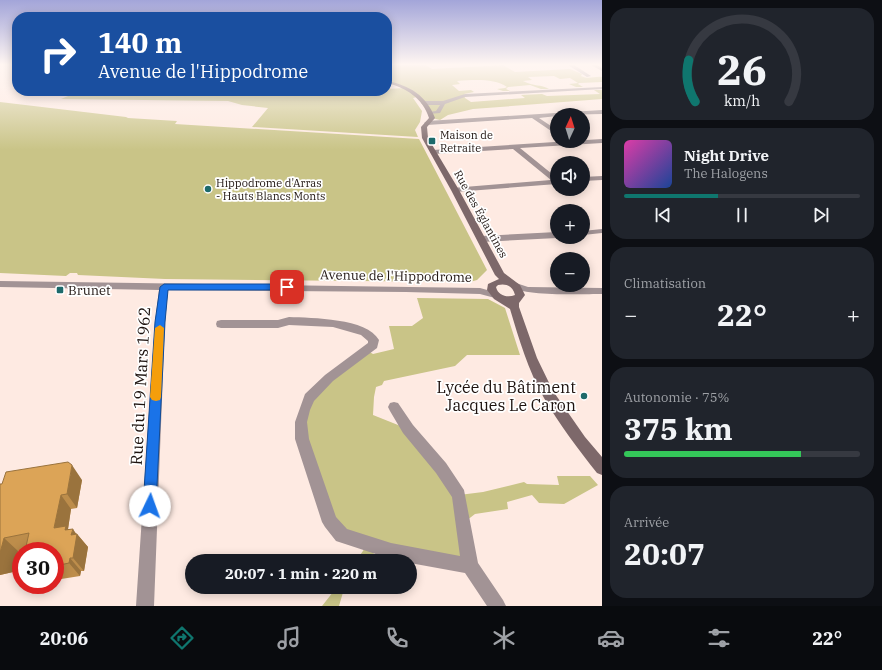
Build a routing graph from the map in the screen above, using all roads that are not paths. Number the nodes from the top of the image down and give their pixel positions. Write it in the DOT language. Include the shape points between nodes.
graph roads {
  1 [pos="414,93"];
  2 [pos="512,93"];
  3 [pos="424,103"];
  4 [pos="443,103"];
  5 [pos="602,112"];
  6 [pos="431,113"];
  7 [pos="533,116"];
  8 [pos="427,124"];
  9 [pos="550,128"];
  10 [pos="602,140"];
  11 [pos="590,141"];
  12 [pos="550,144"];
  13 [pos="515,147"];
  14 [pos="434,152"];
  15 [pos="550,176"];
  16 [pos="602,178"];
  17 [pos="590,179"];
  18 [pos="550,183"];
  19 [pos="455,190"];
  20 [pos="602,231"];
  21 [pos="590,232"];
  22 [pos="550,235"];
  23 [pos="482,239"];
  24 [pos="0,284"];
  25 [pos="164,287"];
  26 [pos="497,287"];
  27 [pos="602,291"];
  28 [pos="517,293"];
  29 [pos="221,324"];
  30 [pos="394,407"];
  31 [pos="602,468"];
  32 [pos="470,566"];
  33 [pos="144,606"];
  34 [pos="496,606"];
  1 -- 3 [label="street"];
  2 -- 4 [label="street" via="465,96"];
  3 -- 4 [label="street"];
  3 -- 6 [label="street"];
  4 -- 6 [label="street" via="438,112"];
  5 -- 7 [label="street"];
  6 -- 8 [label="street" via="432,118"];
  7 -- 8 [label="street"];
  7 -- 9 [label="street"];
  8 -- 14 [label="street, Rue des Églantines" via="424,127 424,135"];
  10 -- 11 [label="street"];
  12 -- 13 [label="street"];
  13 -- 14 [label="street"];
  13 -- 15 [label="street"];
  14 -- 19 [label="street, Rue des Églantines"];
  16 -- 17 [label="street"];
  18 -- 19 [label="street"];
  19 -- 23 [label="street, Rue des Églantines"];
  20 -- 21 [label="street"];
  22 -- 23 [label="street"];
  23 -- 26 [label="street, Rue des Églantines"];
  24 -- 25 [label="street, Avenue de l'Hippodrome"];
  25 -- 26 [label="street, Avenue de l'Hippodrome" via="480,291"];
  25 -- 33 [label="street, Rue du 19 Mars 1962"];
  26 -- 28 [label="street"];
  26 -- 28 [label="street"];
  27 -- 28 [label="street"];
  28 -- 31 [label="street" via="531,358 545,389"];
  29 -- 32 [label="street" via="319,322 365,332 374,340 373,345 329,378 309,398 302,422 302,438 330,522 342,535 391,551"];
  30 -- 32 [label="street" via="459,495"];
  32 -- 34 [label="street"];
}
